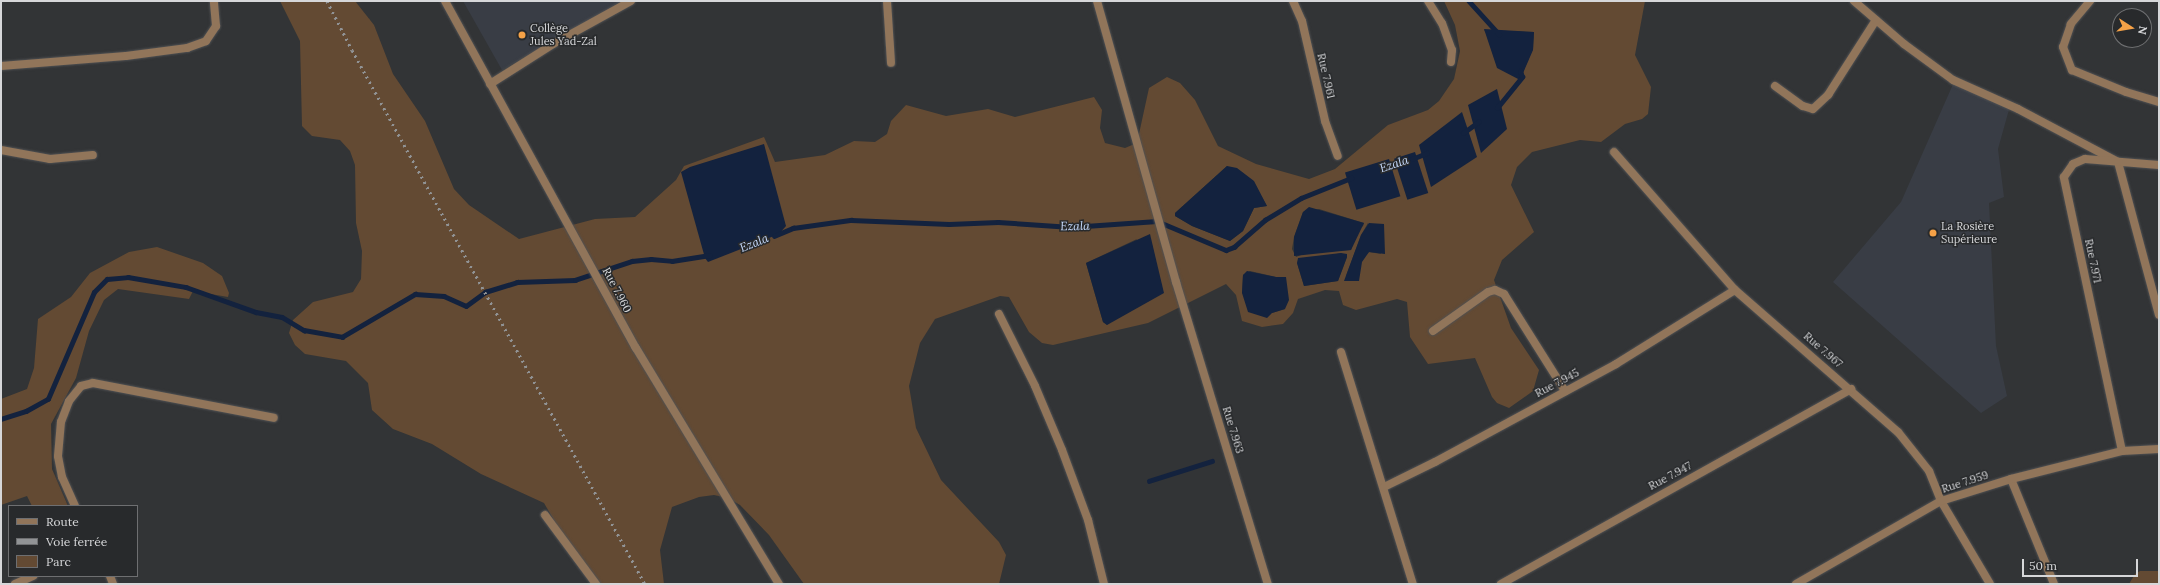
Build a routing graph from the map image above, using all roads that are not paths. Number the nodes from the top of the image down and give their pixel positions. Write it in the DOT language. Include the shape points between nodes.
graph roads {
  1 [pos="214,1"];
  2 [pos="445,1"];
  3 [pos="632,1"];
  4 [pos="887,1"];
  5 [pos="1097,1"];
  6 [pos="1294,1"];
  7 [pos="1428,1"];
  8 [pos="1854,1"];
  9 [pos="2090,1"];
  10 [pos="1876,20"];
  11 [pos="1451,62"];
  12 [pos="891,63"];
  13 [pos="1,66"];
  14 [pos="490,84"];
  15 [pos="1775,86"];
  16 [pos="2159,102"];
  17 [pos="1,150"];
  18 [pos="1614,152"];
  19 [pos="93,155"];
  20 [pos="1338,156"];
  21 [pos="2118,162"];
  22 [pos="2159,165"];
  23 [pos="1735,290"];
  24 [pos="999,314"];
  25 [pos="2159,315"];
  26 [pos="1433,331"];
  27 [pos="1340,352"];
  28 [pos="1851,389"];
  29 [pos="1565,391"];
  30 [pos="274,418"];
  31 [pos="2159,449"];
  32 [pos="2122,451"];
  33 [pos="2011,479"];
  34 [pos="1384,487"];
  35 [pos="1941,501"];
  36 [pos="75,505"];
  37 [pos="545,515"];
  38 [pos="31,577"];
  39 [pos="15,584"];
  40 [pos="596,584"];
  41 [pos="779,584"];
  42 [pos="1104,584"];
  43 [pos="1268,584"];
  44 [pos="1413,584"];
  45 [pos="1501,584"];
  46 [pos="1796,584"];
  47 [pos="1990,584"];
  48 [pos="2054,584"];
  1 -- 13 [label="street" via="216,26 206,41 187,48 126,56"];
  2 -- 14 [label="street, Rue 7.960"];
  3 -- 14 [label="street" via="553,44"];
  4 -- 12 [label="street"];
  5 -- 43 [label="street, Rue 7.963" via="1176,282"];
  6 -- 20 [label="street, Rue 7.961" via="1302,21 1325,121"];
  7 -- 11 [label="street" via="1442,23 1452,50"];
  8 -- 10 [label="street"];
  9 -- 16 [label="street" via="2071,24 2063,47 2072,70 2126,92"];
  10 -- 15 [label="street" via="1828,95 1813,109 1803,106"];
  10 -- 21 [label="street" via="1953,80 2018,109"];
  14 -- 41 [label="street, Rue 7.960" via="667,403"];
  17 -- 19 [label="street" via="50,159"];
  18 -- 23 [label="street, Rue 7.967"];
  21 -- 22 [label="street, Rue 7.971"];
  21 -- 25 [label="street"];
  21 -- 32 [label="street, Rue 7.971" via="2085,159 2073,164 2064,176"];
  23 -- 28 [label="street, Rue 7.967"];
  23 -- 29 [label="street, Rue 7.945" via="1655,340"];
  24 -- 42 [label="street" via="1035,386 1062,450 1088,520"];
  26 -- 29 [label="street" via="1488,292 1495,290 1504,294"];
  27 -- 34 [label="street"];
  28 -- 35 [label="street, Rue 7.967" via="1910,446 1929,471"];
  28 -- 45 [label="street, Rue 7.947"];
  29 -- 34 [label="street, Rue 7.945"];
  30 -- 36 [label="street" via="93,383 81,386 68,401 61,422 58,456 62,477"];
  31 -- 32 [label="street, Rue 7.959"];
  32 -- 33 [label="street, Rue 7.959"];
  33 -- 35 [label="street, Rue 7.959"];
  33 -- 48 [label="street"];
  34 -- 44 [label="street"];
  35 -- 46 [label="street, Rue 7.959"];
  35 -- 47 [label="street, Rue 7.967"];
  37 -- 40 [label="street"];
  38 -- 39 [label="street"];
}
